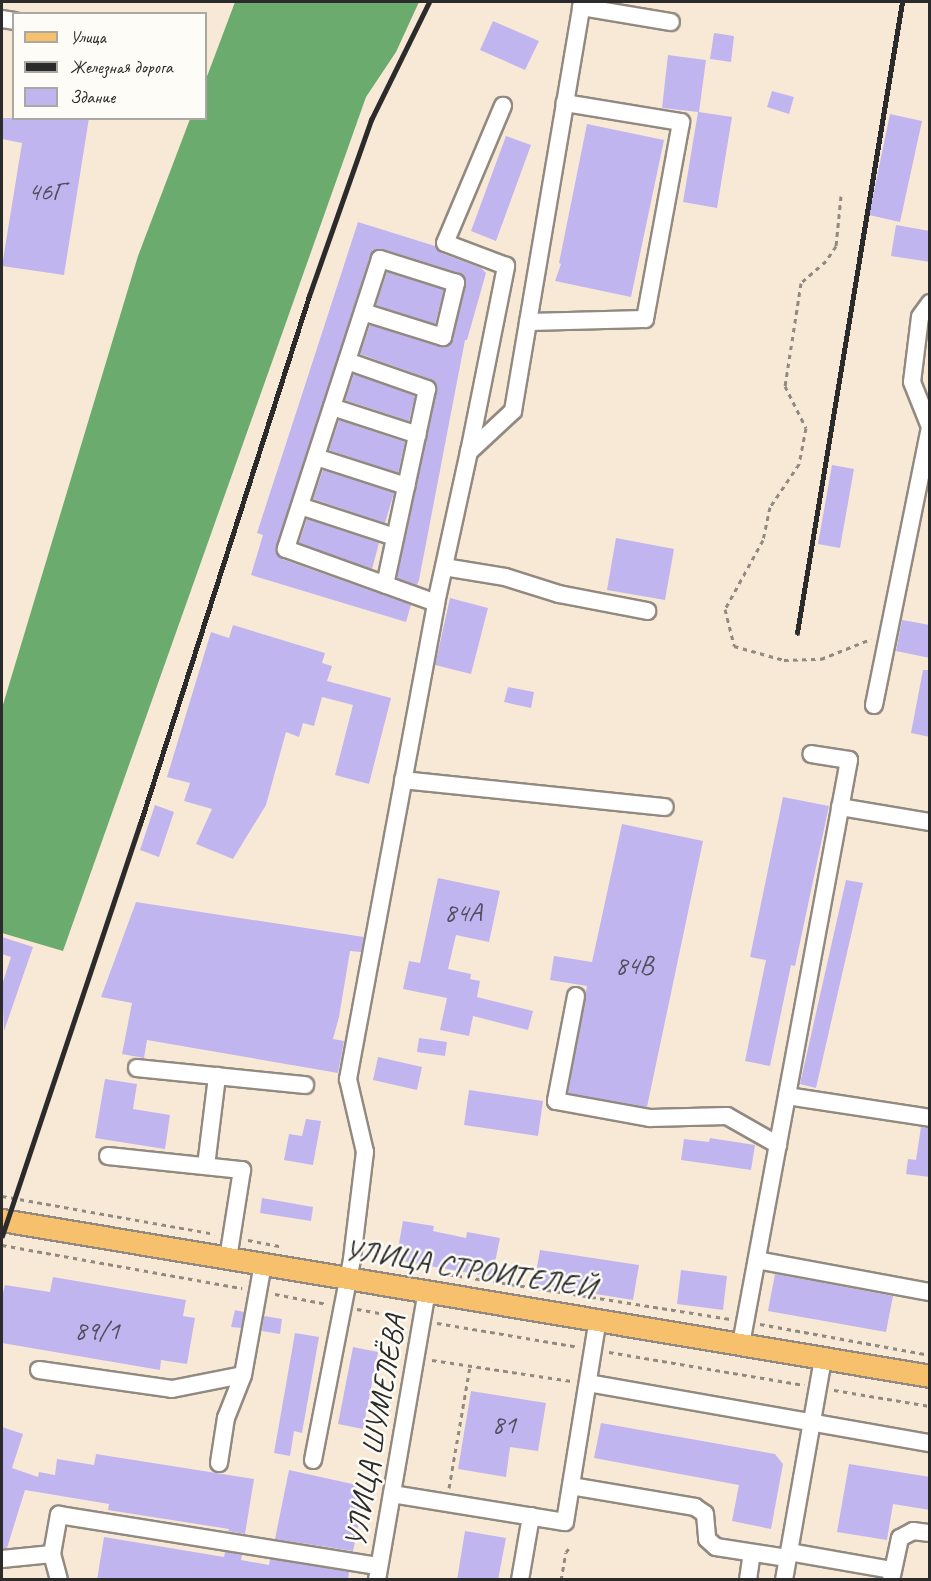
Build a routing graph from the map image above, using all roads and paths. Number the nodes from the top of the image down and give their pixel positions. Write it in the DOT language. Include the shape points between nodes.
graph roads {
  1 [pos="671,22"];
  2 [pos="565,103"];
  3 [pos="503,106"];
  4 [pos="841,196"];
  5 [pos="930,303"];
  6 [pos="363,312"];
  7 [pos="528,322"];
  8 [pos="347,361"];
  9 [pos="332,407"];
  10 [pos="930,427"];
  11 [pos="418,435"];
  12 [pos="469,452"];
  13 [pos="316,458"];
  14 [pos="406,486"];
  15 [pos="300,506"];
  16 [pos="395,537"];
  17 [pos="444,567"];
  18 [pos="385,585"];
  19 [pos="436,603"];
  20 [pos="647,611"];
  21 [pos="887,633"];
  22 [pos="874,705"];
  23 [pos="811,754"];
  24 [pos="403,780"];
  25 [pos="665,807"];
  26 [pos="840,807"];
  27 [pos="930,822"];
  28 [pos="576,996"];
  29 [pos="137,1068"];
  30 [pos="217,1076"];
  31 [pos="305,1085"];
  32 [pos="787,1096"];
  33 [pos="930,1118"];
  34 [pos="778,1145"];
  35 [pos="108,1156"];
  36 [pos="206,1166"];
  37 [pos="2,1196"];
  38 [pos="2,1220"];
  39 [pos="231,1237"];
  40 [pos="2,1245"];
  41 [pos="286,1247"];
  42 [pos="228,1258"];
  43 [pos="757,1260"];
  44 [pos="263,1264"];
  45 [pos="348,1279"];
  46 [pos="430,1282"];
  47 [pos="258,1291"];
  48 [pos="930,1292"];
  49 [pos="343,1307"];
  50 [pos="598,1319"];
  51 [pos="422,1321"];
  52 [pos="746,1322"];
  53 [pos="741,1344"];
  54 [pos="593,1350"];
  55 [pos="930,1355"];
  56 [pos="415,1358"];
  57 [pos="823,1358"];
  58 [pos="470,1366"];
  59 [pos="39,1370"];
  60 [pos="243,1374"];
  61 [pos="930,1376"];
  62 [pos="588,1383"];
  63 [pos="818,1387"];
  64 [pos="930,1406"];
  65 [pos="812,1420"];
  66 [pos="930,1443"];
  67 [pos="313,1461"];
  68 [pos="219,1462"];
  69 [pos="571,1486"];
  70 [pos="392,1494"];
  71 [pos="447,1503"];
  72 [pos="531,1516"];
  73 [pos="930,1533"];
  74 [pos="571,1546"];
  75 [pos="752,1553"];
  76 [pos="52,1554"];
  77 [pos="788,1555"];
  78 [pos="2,1559"];
  79 [pos="378,1573"];
  80 [pos="892,1575"];
  81 [pos="60,1580"];
  82 [pos="520,1580"];
  83 [pos="561,1580"];
  84 [pos="748,1580"];
  85 [pos="784,1580"];
  1 -- 2 [label="street" via="581,7"];
  2 -- 7 [label="street"];
  2 -- 7 [label="street" via="681,122 645,319"];
  3 -- 12 [label="street" via="445,243 506,266"];
  4 -- 21 [label="path" via="836,246 826,261 801,283 785,386 806,428 799,464 770,507 763,540 725,609 734,646 784,660 821,659"];
  5 -- 10 [label="street" via="920,317 912,382"];
  6 -- 6 [label="street" via="380,259 456,283 443,337"];
  6 -- 8 [label="street"];
  7 -- 12 [label="street" via="513,411"];
  8 -- 9 [label="street"];
  8 -- 11 [label="street" via="427,389"];
  9 -- 11 [label="street"];
  9 -- 13 [label="street"];
  10 -- 21 [label="street"];
  11 -- 14 [label="street"];
  12 -- 17 [label="street"];
  13 -- 14 [label="street"];
  13 -- 15 [label="street"];
  14 -- 16 [label="street"];
  15 -- 16 [label="street"];
  15 -- 18 [label="street" via="286,549"];
  16 -- 18 [label="street"];
  17 -- 19 [label="street"];
  17 -- 20 [label="street"];
  18 -- 19 [label="street"];
  19 -- 24 [label="street"];
  21 -- 22 [label="street"];
  23 -- 26 [label="street" via="849,760"];
  24 -- 25 [label="street"];
  24 -- 45 [label="street" via="348,1079 365,1152"];
  26 -- 27 [label="street"];
  26 -- 32 [label="street"];
  28 -- 34 [label="street" via="556,1101 650,1118 727,1116"];
  29 -- 30 [label="street"];
  30 -- 31 [label="street"];
  30 -- 36 [label="street"];
  32 -- 33 [label="street"];
  32 -- 34 [label="street"];
  34 -- 43 [label="street"];
  35 -- 36 [label="street"];
  36 -- 39 [label="street" via="242,1170"];
  37 -- 39 [label="path"];
  38 -- 42 [label="main road, УЛИЦА СТРОИТЕЛЕЙ"];
  39 -- 41 [label="path"];
  39 -- 42 [label="street"];
  40 -- 47 [label="path"];
  42 -- 44 [label="main road, УЛИЦА СТРОИТЕЛЕЙ"];
  43 -- 48 [label="street"];
  43 -- 52 [label="street"];
  44 -- 45 [label="main road, УЛИЦА СТРОИТЕЛЕЙ"];
  44 -- 47 [label="street"];
  45 -- 46 [label="main road, УЛИЦА СТРОИТЕЛЕЙ"];
  45 -- 49 [label="street"];
  46 -- 50 [label="main road, УЛИЦА СТРОИТЕЛЕЙ"];
  46 -- 51 [label="street, УЛИЦА ШУМЕЛЁВА"];
  46 -- 52 [label="path"];
  47 -- 49 [label="path"];
  47 -- 60 [label="street"];
  49 -- 51 [label="path"];
  49 -- 67 [label="street"];
  50 -- 53 [label="main road, УЛИЦА СТРОИТЕЛЕЙ"];
  50 -- 54 [label="street"];
  51 -- 54 [label="path"];
  51 -- 56 [label="street, УЛИЦА ШУМЕЛЁВА"];
  52 -- 53 [label="street"];
  52 -- 55 [label="path"];
  53 -- 57 [label="main road, УЛИЦА СТРОИТЕЛЕЙ"];
  54 -- 62 [label="street"];
  54 -- 63 [label="path"];
  56 -- 58 [label="path"];
  56 -- 70 [label="street, УЛИЦА ШУМЕЛЁВА"];
  57 -- 61 [label="main road, УЛИЦА СТРОИТЕЛЕЙ"];
  57 -- 63 [label="street"];
  58 -- 62 [label="path"];
  58 -- 71 [label="path"];
  59 -- 60 [label="street" via="172,1389"];
  60 -- 68 [label="street" via="226,1418"];
  62 -- 65 [label="street"];
  62 -- 69 [label="street"];
  63 -- 64 [label="path"];
  63 -- 65 [label="street"];
  65 -- 66 [label="street"];
  65 -- 77 [label="street"];
  69 -- 72 [label="street" via="565,1522"];
  69 -- 75 [label="street" via="696,1507 705,1514 711,1543"];
  70 -- 71 [label="street"];
  70 -- 79 [label="street, УЛИЦА ШУМЕЛЁВА"];
  71 -- 72 [label="street"];
  72 -- 82 [label="street"];
  73 -- 80 [label="street" via="904,1534 898,1542"];
  74 -- 83 [label="path" via="566,1552"];
  75 -- 77 [label="street"];
  75 -- 84 [label="street"];
  76 -- 78 [label="street"];
  76 -- 79 [label="street" via="59,1515"];
  76 -- 81 [label="street"];
  77 -- 80 [label="street"];
  77 -- 85 [label="street"];
}
